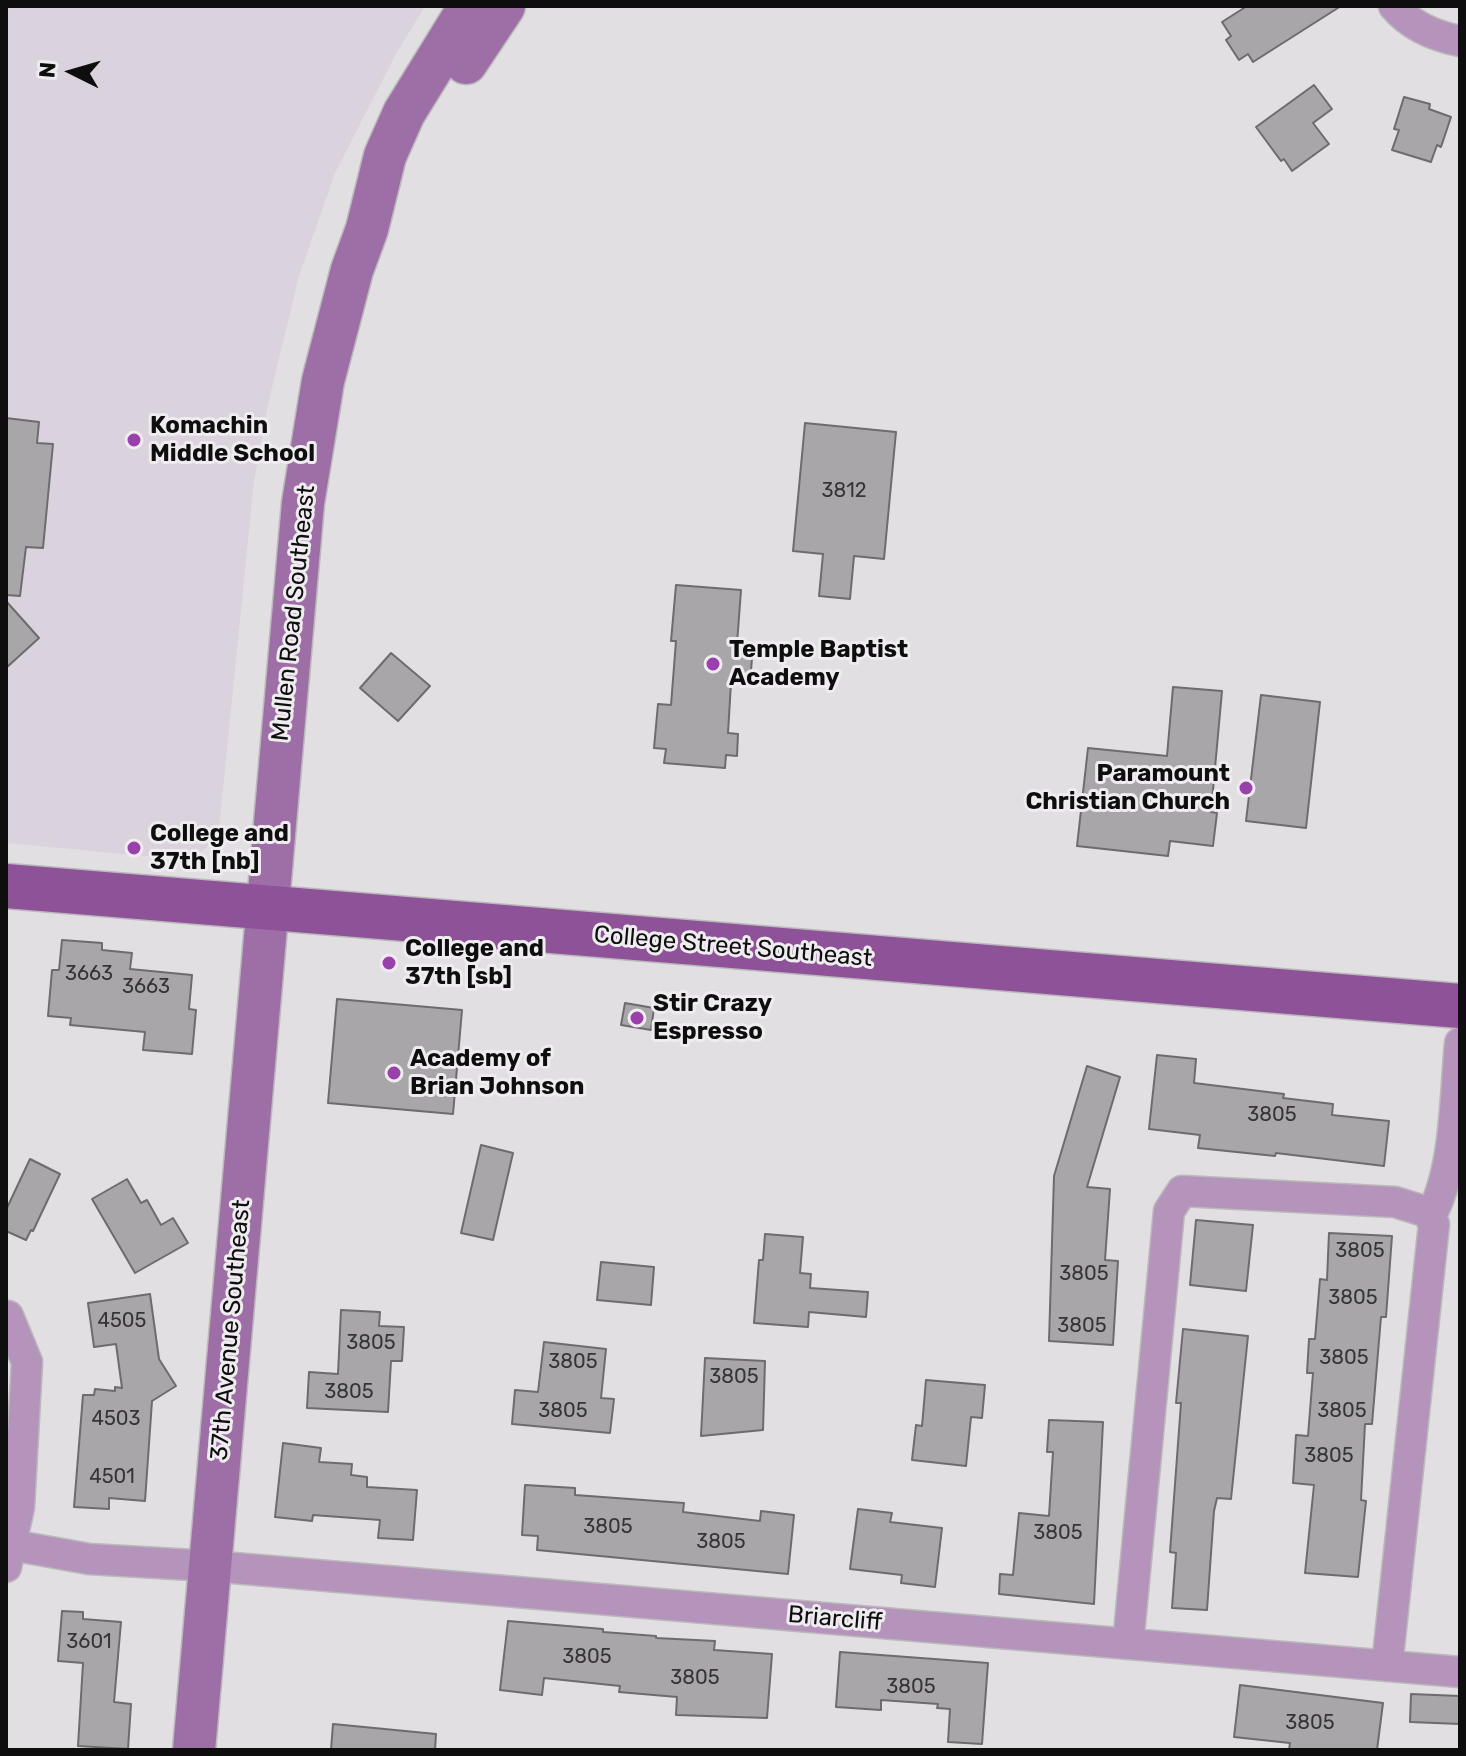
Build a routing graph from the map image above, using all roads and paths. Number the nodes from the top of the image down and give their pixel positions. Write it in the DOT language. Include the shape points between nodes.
graph roads {
  1 [pos="470,6"];
  2 [pos="504,6"];
  3 [pos="1394,6"];
  4 [pos="1460,41"];
  5 [pos="367,229"];
  6 [pos="6,886"];
  7 [pos="267,909"];
  8 [pos="1460,1006"];
  9 [pos="1460,1043"];
  10 [pos="1443,1208"];
  11 [pos="8,1316"];
  12 [pos="8,1552"];
  13 [pos="210,1566"];
  14 [pos="1128,1644"];
  15 [pos="1387,1666"];
  16 [pos="1460,1672"];
  17 [pos="194,1750"];
  1 -- 5 [label="street, Mullen Road Southeast" via="404,113 385,156"];
  2 -- 5 [label="street, Mullen Road Southeast"];
  3 -- 4 [label="street" via="1405,19 1438,37"];
  5 -- 7 [label="street, Mullen Road Southeast" via="323,381 303,503"];
  6 -- 7 [label="main road, College Street Southeast"];
  7 -- 8 [label="main road, College Street Southeast"];
  7 -- 13 [label="street, 37th Avenue Southeast"];
  9 -- 10 [label="street"];
  10 -- 14 [label="street" via="1427,1212 1395,1202 1182,1191 1169,1211"];
  10 -- 15 [label="street" via="1434,1224"];
  11 -- 12 [label="street" via="27,1362 19,1507"];
  12 -- 13 [label="street, Briarcliff"];
  13 -- 14 [label="street, Briarcliff"];
  13 -- 17 [label="street, 37th Avenue Southeast"];
  14 -- 15 [label="street, Briarcliff"];
  15 -- 16 [label="street, Briarcliff"];
}
